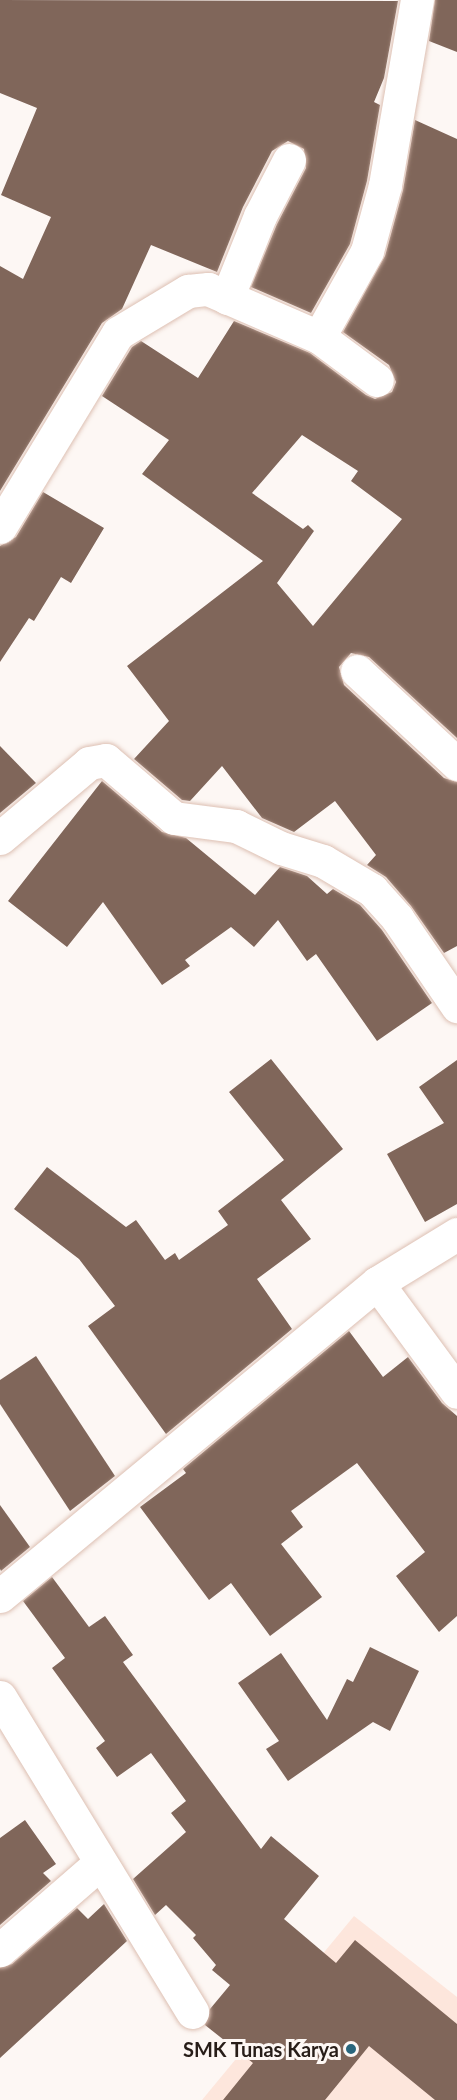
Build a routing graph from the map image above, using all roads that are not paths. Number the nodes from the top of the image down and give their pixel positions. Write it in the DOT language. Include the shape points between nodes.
graph roads {
  1 [pos="417,0"];
  2 [pos="289,160"];
  3 [pos="227,298"];
  4 [pos="319,337"];
  5 [pos="377,380"];
  6 [pos="0,527"];
  7 [pos="357,671"];
  8 [pos="457,764"];
  9 [pos="0,838"];
  10 [pos="457,1006"];
  11 [pos="457,1234"];
  12 [pos="377,1283"];
  13 [pos="457,1392"];
  14 [pos="0,1596"];
  15 [pos="0,1697"];
  16 [pos="99,1864"];
  17 [pos="0,1950"];
  18 [pos="192,2012"];
  1 -- 4 [label="street" via="385,185 367,252"];
  2 -- 3 [label="street" via="260,216"];
  3 -- 4 [label="street"];
  3 -- 6 [label="street" via="208,289 188,291 118,333"];
  4 -- 5 [label="street"];
  7 -- 8 [label="street"];
  9 -- 10 [label="street" via="89,763 106,760 174,818 236,826 281,848 323,861 372,890 397,918"];
  11 -- 12 [label="street"];
  12 -- 13 [label="street"];
  12 -- 14 [label="street"];
  15 -- 16 [label="street"];
  16 -- 17 [label="street"];
  16 -- 18 [label="street"];
}
